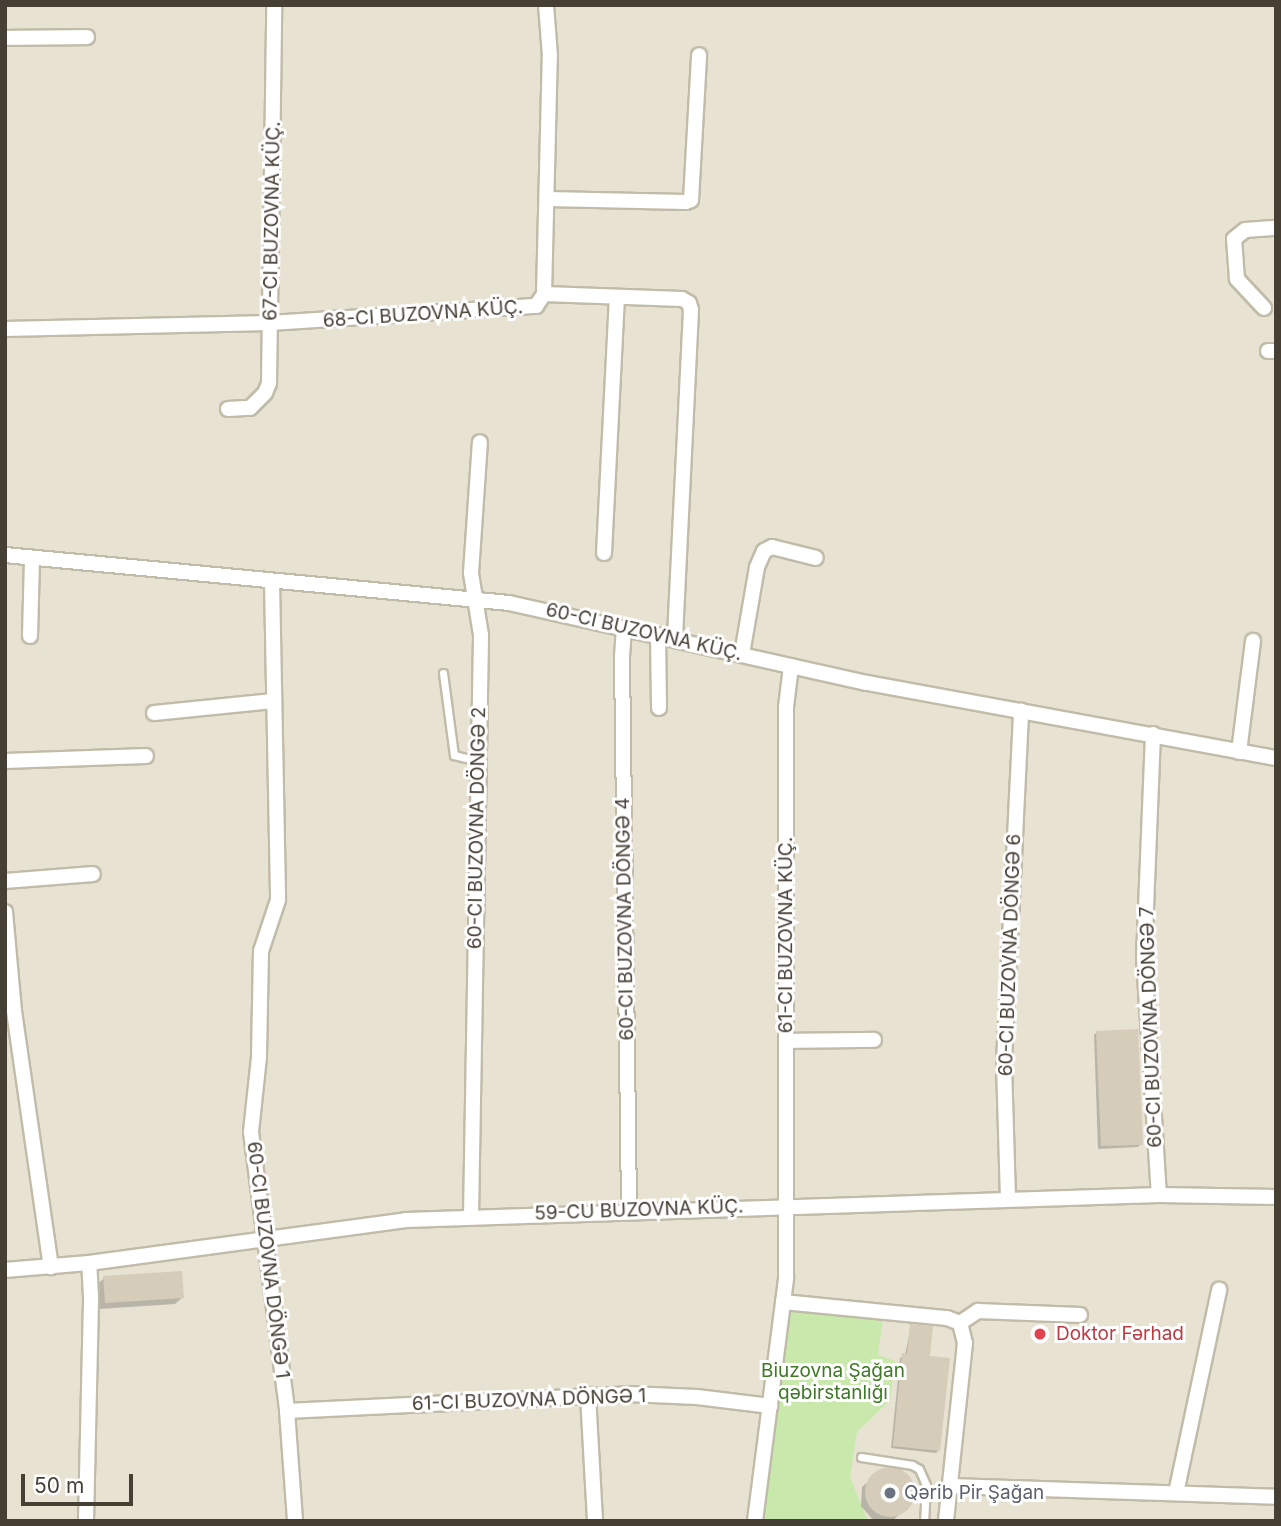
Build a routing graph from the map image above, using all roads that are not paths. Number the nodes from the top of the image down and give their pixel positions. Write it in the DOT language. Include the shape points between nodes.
graph roads {
  1 [pos="274,5"];
  2 [pos="546,5"];
  3 [pos="87,37"];
  4 [pos="5,38"];
  5 [pos="699,55"];
  6 [pos="547,199"];
  7 [pos="1276,228"];
  8 [pos="544,294"];
  9 [pos="617,297"];
  10 [pos="1264,308"];
  11 [pos="270,323"];
  12 [pos="5,329"];
  13 [pos="228,409"];
  14 [pos="480,442"];
  15 [pos="604,553"];
  16 [pos="5,555"];
  17 [pos="32,558"];
  18 [pos="816,558"];
  19 [pos="272,582"];
  20 [pos="475,600"];
  21 [pos="624,628"];
  22 [pos="658,635"];
  23 [pos="30,636"];
  24 [pos="675,639"];
  25 [pos="1253,641"];
  26 [pos="742,654"];
  27 [pos="791,666"];
  28 [pos="443,673"];
  29 [pos="273,701"];
  30 [pos="659,708"];
  31 [pos="1021,710"];
  32 [pos="154,713"];
  33 [pos="1153,734"];
  34 [pos="1239,752"];
  35 [pos="146,756"];
  36 [pos="1276,758"];
  37 [pos="5,761"];
  38 [pos="478,761"];
  39 [pos="93,874"];
  40 [pos="5,881"];
  41 [pos="5,912"];
  42 [pos="8,975"];
  43 [pos="874,1040"];
  44 [pos="786,1041"];
  45 [pos="1159,1195"];
  46 [pos="1276,1197"];
  47 [pos="1008,1199"];
  48 [pos="786,1206"];
  49 [pos="629,1211"];
  50 [pos="471,1216"];
  51 [pos="263,1239"];
  52 [pos="89,1263"];
  53 [pos="51,1267"];
  54 [pos="5,1270"];
  55 [pos="1219,1290"];
  56 [pos="783,1302"];
  57 [pos="1080,1315"];
  58 [pos="960,1323"];
  59 [pos="588,1395"];
  60 [pos="770,1406"];
  61 [pos="287,1411"];
  62 [pos="861,1457"];
  63 [pos="950,1486"];
  64 [pos="1176,1493"];
  65 [pos="1276,1497"];
  66 [pos="86,1521"];
  67 [pos="295,1521"];
  68 [pos="596,1521"];
  69 [pos="755,1521"];
  70 [pos="924,1521"];
  71 [pos="946,1521"];
  1 -- 11 [label="street, 67-CI BUZOVNA KÜÇ."];
  2 -- 6 [label="street, 68-CI BUZOVNA KÜÇ." via="550,56"];
  3 -- 4 [label="street"];
  5 -- 6 [label="street" via="691,200"];
  6 -- 8 [label="street, 68-CI BUZOVNA KÜÇ."];
  7 -- 10 [label="street" via="1245,230 1234,239 1237,279"];
  8 -- 9 [label="street"];
  8 -- 11 [label="street, 68-CI BUZOVNA KÜÇ." via="541,303 525,309"];
  9 -- 15 [label="street"];
  9 -- 24 [label="street" via="682,299 691,310"];
  11 -- 12 [label="street, 68-CI BUZOVNA KÜÇ."];
  11 -- 13 [label="street, 67-CI BUZOVNA KÜÇ." via="265,393 250,408"];
  14 -- 20 [label="street" via="471,573"];
  16 -- 17 [label="street"];
  17 -- 19 [label="street"];
  17 -- 23 [label="street"];
  18 -- 26 [label="street" via="772,547 764,551 757,567"];
  19 -- 20 [label="street"];
  19 -- 29 [label="street"];
  20 -- 21 [label="street"];
  20 -- 38 [label="street" via="481,624"];
  21 -- 22 [label="street"];
  21 -- 49 [label="street"];
  22 -- 24 [label="street"];
  22 -- 30 [label="street"];
  24 -- 26 [label="street"];
  25 -- 34 [label="street"];
  26 -- 27 [label="street"];
  27 -- 31 [label="street"];
  27 -- 44 [label="street, 61-CI BUZOVNA KÜÇ." via="786,708"];
  28 -- 38 [label="lane" via="454,755"];
  29 -- 32 [label="street"];
  29 -- 51 [label="street" via="278,900 261,951 259,1056 251,1132"];
  31 -- 33 [label="street"];
  31 -- 47 [label="street" via="1004,1062"];
  33 -- 34 [label="street"];
  33 -- 45 [label="street" via="1144,958"];
  34 -- 36 [label="street"];
  35 -- 37 [label="street"];
  38 -- 50 [label="street"];
  39 -- 40 [label="street"];
  41 -- 42 [label="street"];
  42 -- 53 [label="street"];
  43 -- 44 [label="street"];
  44 -- 48 [label="street, 61-CI BUZOVNA KÜÇ."];
  45 -- 46 [label="street, 59-CU BUZOVNA KÜÇ."];
  45 -- 47 [label="street, 59-CU BUZOVNA KÜÇ."];
  47 -- 48 [label="street, 59-CU BUZOVNA KÜÇ."];
  48 -- 49 [label="street, 59-CU BUZOVNA KÜÇ."];
  48 -- 56 [label="street, 61-CI BUZOVNA KÜÇ."];
  49 -- 50 [label="street, 59-CU BUZOVNA KÜÇ."];
  50 -- 51 [label="street, 59-CU BUZOVNA KÜÇ."];
  51 -- 52 [label="street, 59-CU BUZOVNA KÜÇ."];
  51 -- 61 [label="street"];
  52 -- 53 [label="street, 59-CU BUZOVNA KÜÇ."];
  52 -- 66 [label="street"];
  53 -- 54 [label="street, 59-CU BUZOVNA KÜÇ."];
  55 -- 64 [label="street"];
  56 -- 58 [label="street"];
  56 -- 60 [label="street, 61-CI BUZOVNA KÜÇ."];
  57 -- 58 [label="street" via="978,1311"];
  58 -- 63 [label="street" via="965,1343"];
  59 -- 60 [label="street, 61-CI BUZOVNA DÖNGƏ 1" via="697,1397"];
  59 -- 61 [label="street, 61-CI BUZOVNA DÖNGƏ 1"];
  59 -- 68 [label="street"];
  60 -- 69 [label="street, 61-CI BUZOVNA KÜÇ."];
  61 -- 67 [label="street"];
  62 -- 70 [label="lane" via="919,1469 926,1485"];
  63 -- 64 [label="street"];
  63 -- 71 [label="street"];
  64 -- 65 [label="street"];
}
